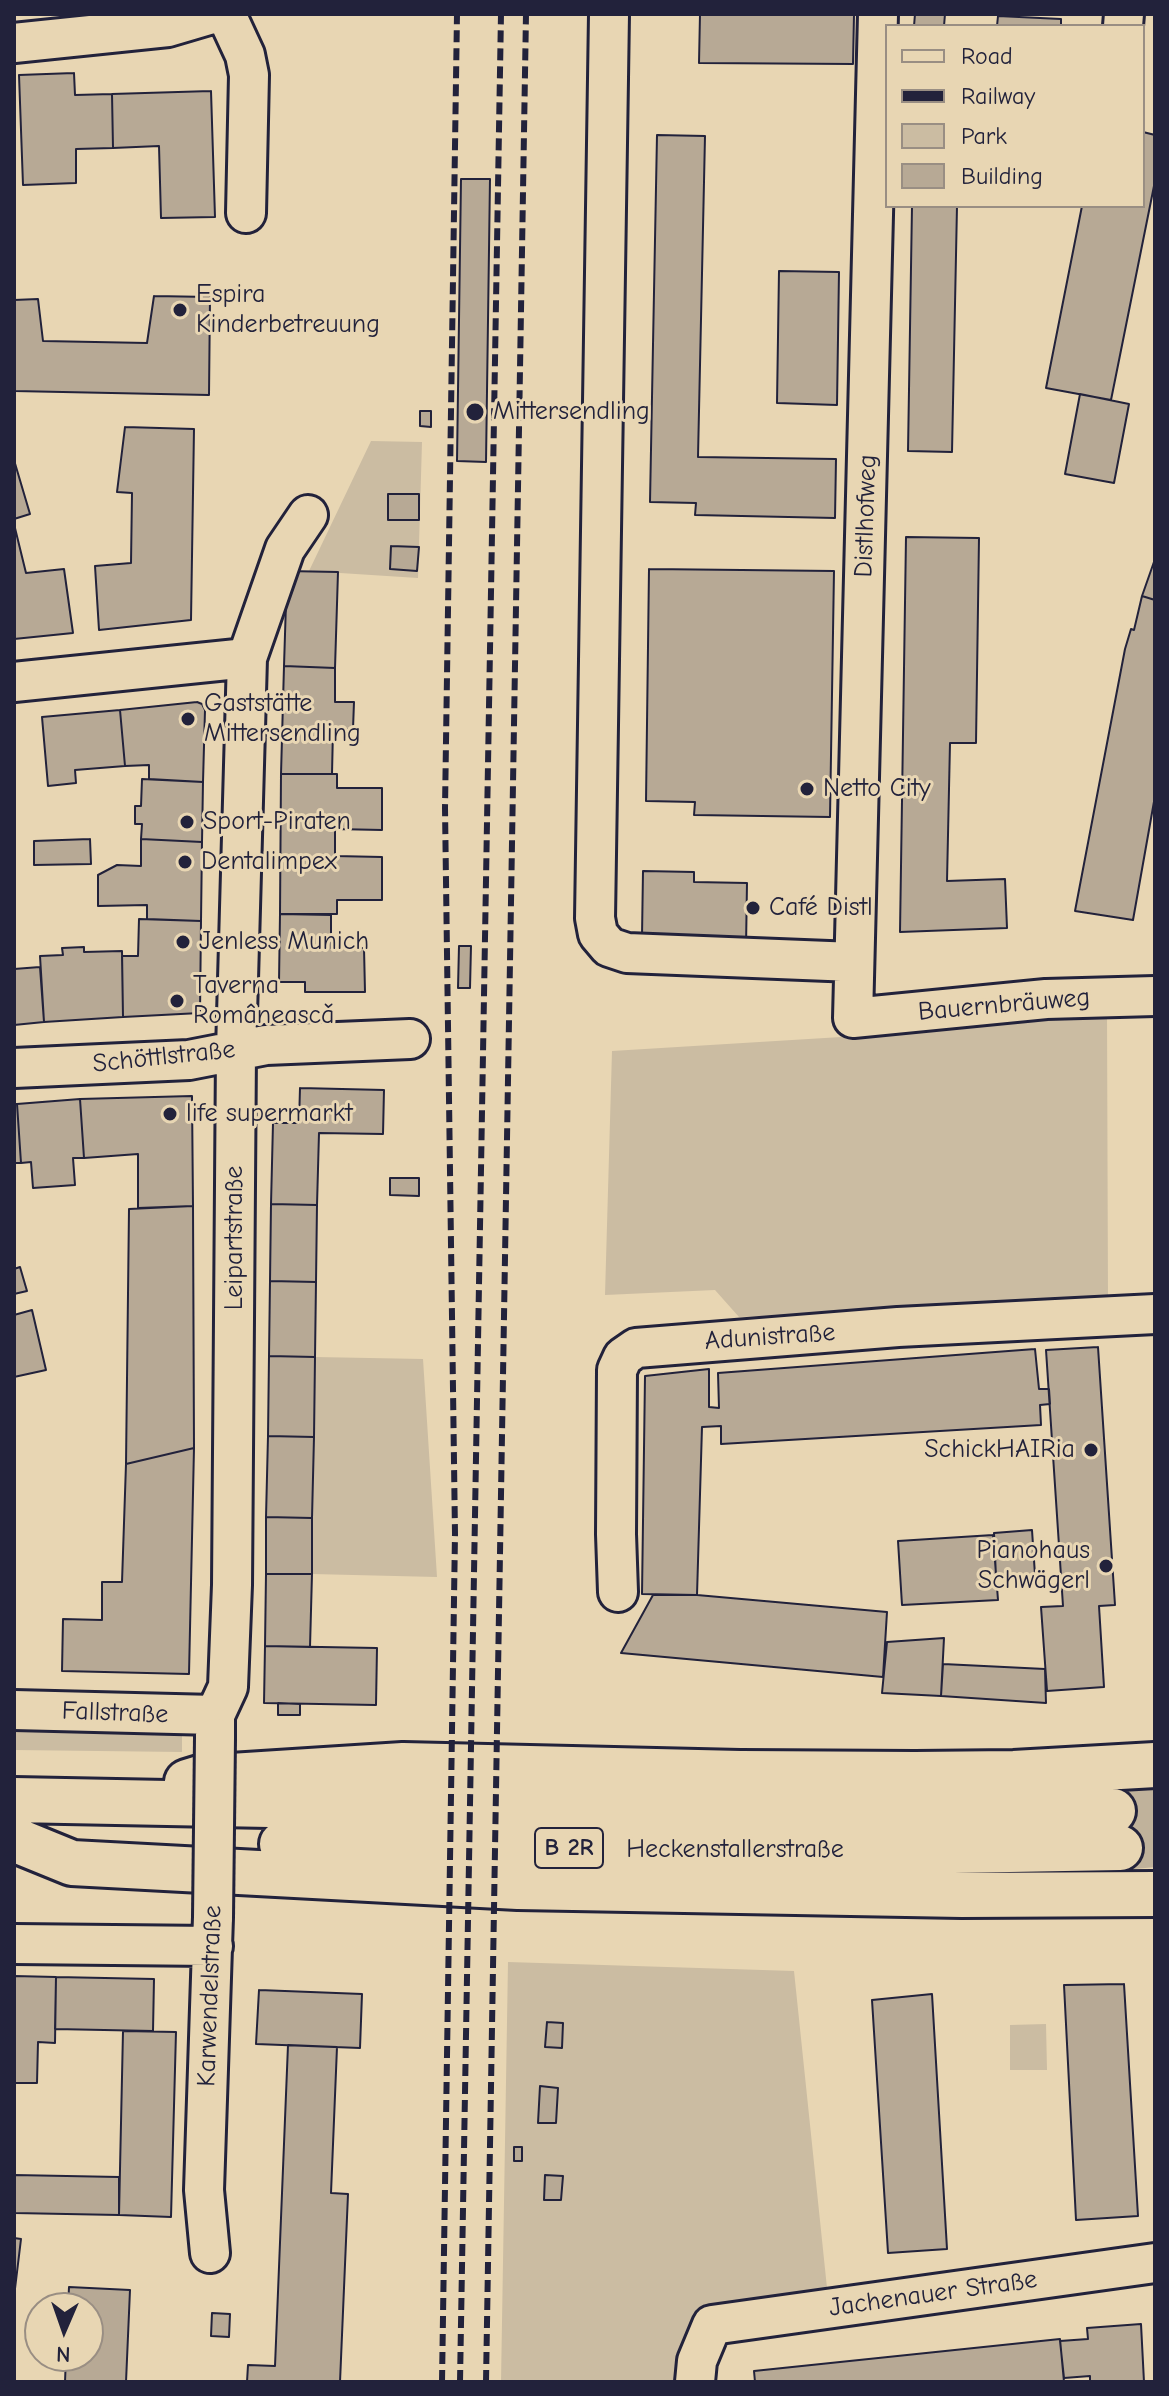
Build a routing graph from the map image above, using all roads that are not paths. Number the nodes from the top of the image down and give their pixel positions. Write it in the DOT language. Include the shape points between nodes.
graph roads {
  1 [pos="212,14"];
  2 [pos="226,14"];
  3 [pos="609,14"];
  4 [pos="878,14"];
  5 [pos="14,43"];
  6 [pos="246,213"];
  7 [pos="308,515"];
  8 [pos="247,658"];
  9 [pos="14,682"];
  10 [pos="854,962"];
  11 [pos="1155,996"];
  12 [pos="853,1018"];
  13 [pos="410,1039"];
  14 [pos="236,1051"];
  15 [pos="14,1068"];
  16 [pos="1155,1314"];
  17 [pos="618,1592"];
  18 [pos="14,1710"];
  19 [pos="215,1727"];
  20 [pos="1155,1765"];
  21 [pos="121,1804"];
  22 [pos="15,1827"];
  23 [pos="1155,1894"];
  24 [pos="213,1932"];
  25 [pos="14,1944"];
  26 [pos="210,2253"];
  27 [pos="1155,2263"];
  28 [pos="695,2382"];
  1 -- 5 [label="street" via="168,27"];
  2 -- 6 [label="street" via="249,75"];
  3 -- 10 [label="street" via="598,934 609,947 627,953"];
  4 -- 10 [label="street, Distlhofweg"];
  7 -- 8 [label="street, Leipartstraße" via="285,549"];
  8 -- 9 [label="street"];
  8 -- 14 [label="street, Leipartstraße"];
  10 -- 12 [label="street, Distlhofweg"];
  11 -- 12 [label="street, Bauernbräuweg" via="1046,999"];
  13 -- 14 [label="street, Schöttlstraße"];
  14 -- 15 [label="street, Schöttlstraße" via="189,1060"];
  14 -- 19 [label="street, Leipartstraße" via="232,1585 228,1687"];
  16 -- 17 [label="street, Adunistraße" via="636,1348 617,1370"];
  18 -- 19 [label="street, Fallstraße"];
  19 -- 24 [label="street, Karwendelstraße, bridge"];
  20 -- 21 [label="highway" via="929,1774 403,1765 200,1778"];
  21 -- 22 [label="highway, Heckenstallerstraße / B 2R"];
  21 -- 22 [label="highway, Heckenstallerstraße / B 2R" via="627,1812 1116,1829 954,1851"];
  22 -- 23 [label="highway" via="72,1863 518,1887"];
  24 -- 25 [label="street"];
  24 -- 26 [label="street, Karwendelstraße" via="204,2190"];
  27 -- 28 [label="street, Jachenauer Straße" via="712,2325 697,2361"];
}
